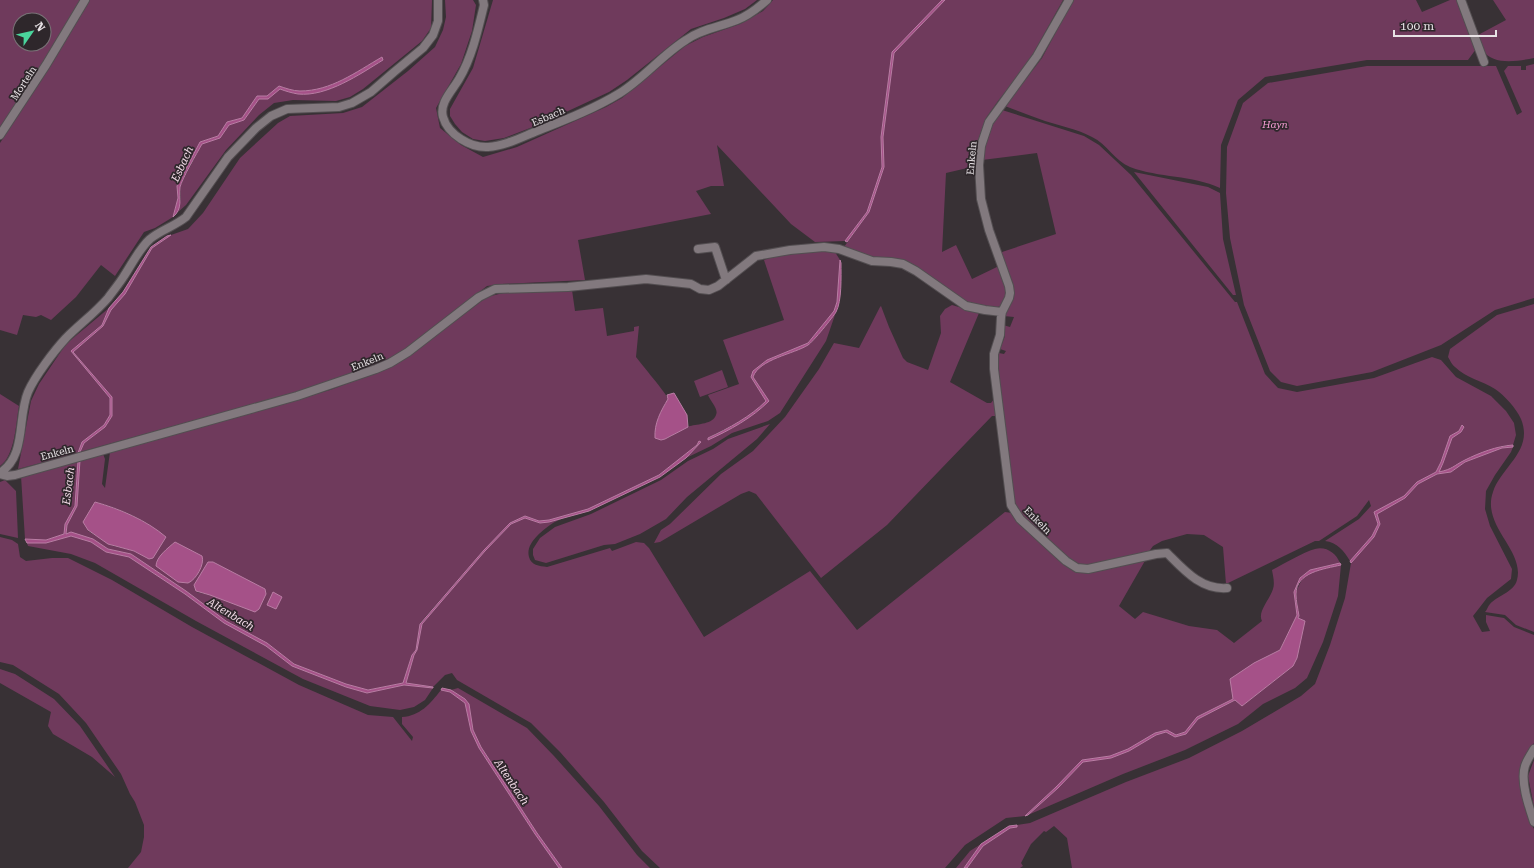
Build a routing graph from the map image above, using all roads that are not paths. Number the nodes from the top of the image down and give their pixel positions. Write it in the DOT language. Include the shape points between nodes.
graph roads {
  1 [pos="86,0"];
  2 [pos="438,0"];
  3 [pos="483,0"];
  4 [pos="767,0"];
  5 [pos="1069,0"];
  6 [pos="1461,0"];
  7 [pos="1484,62"];
  8 [pos="0,135"];
  9 [pos="698,249"];
  10 [pos="726,280"];
  11 [pos="1002,312"];
  12 [pos="0,473"];
  13 [pos="1227,588"];
  14 [pos="1534,749"];
  15 [pos="1534,822"];
  1 -- 8 [label="street, Morteln"];
  2 -- 12 [label="street" via="438,26 430,40 371,92 346,105 288,109 271,116 228,157 186,217 146,243 108,298 64,341 34,382 26,400 16,452 11,463"];
  3 -- 4 [label="street, Esbach" via="469,57 442,109 445,122 456,135 468,143 483,147 498,146 520,138 610,98 633,84 686,40 703,31 738,20 759,8"];
  5 -- 11 [label="street, Enkeln" via="1037,56 989,122 981,146 981,199 1009,286 1009,298"];
  6 -- 7 [label="street"];
  9 -- 10 [label="street" via="715,247"];
  10 -- 11 [label="street, Enkeln" via="756,256 803,248 829,247 868,260 908,266 966,306"];
  10 -- 12 [label="street, Enkeln" via="707,290 691,284 646,278 495,290 479,297 390,363 322,389 15,475 7,476"];
  11 -- 13 [label="street, Enkeln" via="1000,335 994,354 994,369 1009,497 1020,519 1077,568 1088,570 1167,553 1188,574 1204,585 1218,589"];
  14 -- 15 [label="street" via="1525,766 1524,782"];
}
